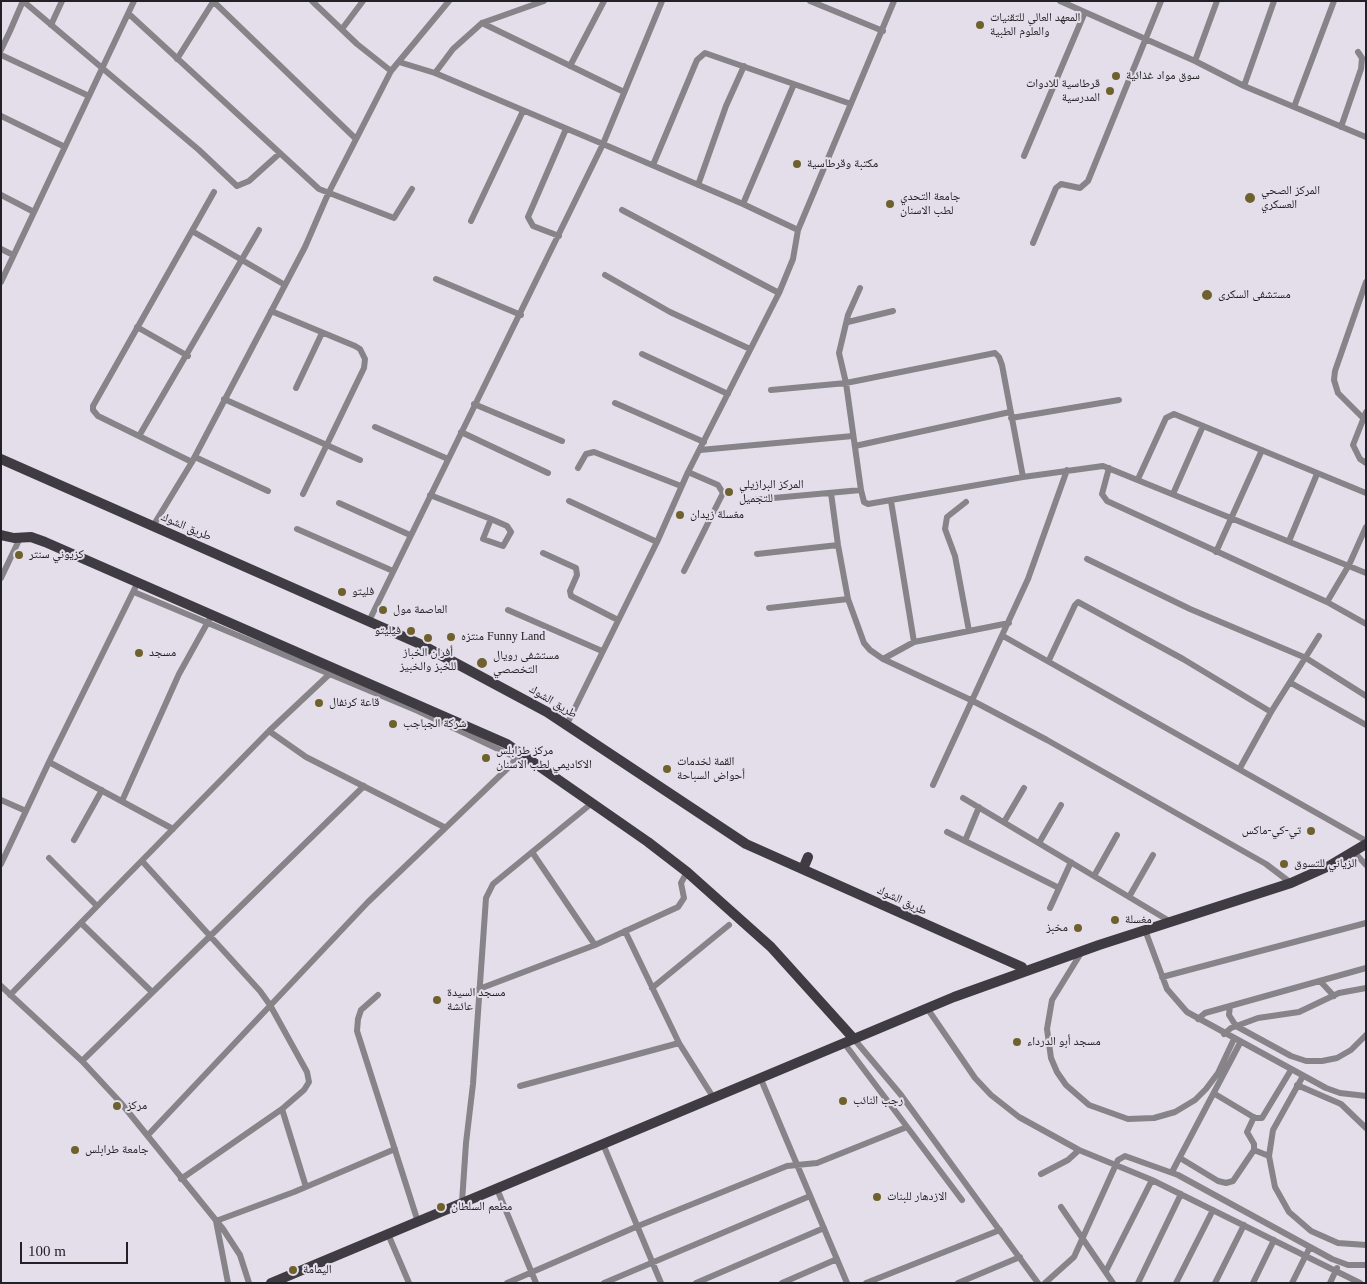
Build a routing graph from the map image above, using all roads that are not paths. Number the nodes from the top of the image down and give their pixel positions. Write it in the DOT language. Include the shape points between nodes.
graph roads {
  1 [pos="62,1"];
  2 [pos="134,1"];
  3 [pos="312,1"];
  4 [pos="363,1"];
  5 [pos="448,1"];
  6 [pos="544,1"];
  7 [pos="604,1"];
  8 [pos="662,1"];
  9 [pos="810,1"];
  10 [pos="894,1"];
  11 [pos="1060,1"];
  12 [pos="1161,1"];
  13 [pos="1217,1"];
  14 [pos="1274,1"];
  15 [pos="1334,1"];
  16 [pos="213,2"];
  17 [pos="1085,12"];
  18 [pos="129,14"];
  19 [pos="482,23"];
  20 [pos="51,24"];
  21 [pos="1,27"];
  22 [pos="342,29"];
  23 [pos="10,31"];
  24 [pos="883,31"];
  25 [pos="1146,39"];
  26 [pos="1,50"];
  27 [pos="1358,52"];
  28 [pos="1,55"];
  29 [pos="177,59"];
  30 [pos="1195,61"];
  31 [pos="399,62"];
  32 [pos="570,66"];
  33 [pos="744,66"];
  34 [pos="102,68"];
  35 [pos="391,71"];
  36 [pos="435,73"];
  37 [pos="794,84"];
  38 [pos="1244,86"];
  39 [pos="624,92"];
  40 [pos="89,96"];
  41 [pos="851,104"];
  42 [pos="1294,107"];
  43 [pos="522,111"];
  44 [pos="1,116"];
  45 [pos="1341,126"];
  46 [pos="566,129"];
  47 [pos="1366,137"];
  48 [pos="356,140"];
  49 [pos="604,144"];
  50 [pos="65,147"];
  51 [pos="279,154"];
  52 [pos="1024,156"];
  53 [pos="653,165"];
  54 [pos="698,185"];
  55 [pos="412,189"];
  56 [pos="214,192"];
  57 [pos="328,194"];
  58 [pos="1,195"];
  59 [pos="743,204"];
  60 [pos="622,210"];
  61 [pos="34,212"];
  62 [pos="472,221"];
  63 [pos="259,230"];
  64 [pos="798,230"];
  65 [pos="192,231"];
  66 [pos="559,236"];
  67 [pos="1033,243"];
  68 [pos="1,250"];
  69 [pos="13,255"];
  70 [pos="242,260"];
  71 [pos="606,275"];
  72 [pos="436,279"];
  73 [pos="1,282"];
  74 [pos="1366,282"];
  75 [pos="285,285"];
  76 [pos="860,288"];
  77 [pos="779,293"];
  78 [pos="271,311"];
  79 [pos="893,311"];
  80 [pos="520,315"];
  81 [pos="848,322"];
  82 [pos="137,326"];
  83 [pos="322,333"];
  84 [pos="750,349"];
  85 [pos="642,354"];
  86 [pos="188,356"];
  87 [pos="846,383"];
  88 [pos="296,388"];
  89 [pos="771,390"];
  90 [pos="728,394"];
  91 [pos="224,399"];
  92 [pos="1119,400"];
  93 [pos="615,403"];
  94 [pos="474,404"];
  95 [pos="1011,415"];
  96 [pos="1364,415"];
  97 [pos="1203,426"];
  98 [pos="375,427"];
  99 [pos="461,432"];
  100 [pos="139,436"];
  101 [pos="853,436"];
  102 [pos="562,441"];
  103 [pos="704,442"];
  104 [pos="326,444"];
  105 [pos="855,446"];
  106 [pos="700,450"];
  107 [pos="1262,450"];
  108 [pos="1,458"];
  109 [pos="448,458"];
  110 [pos="193,459"];
  111 [pos="360,460"];
  112 [pos="1366,463"];
  113 [pos="578,468"];
  114 [pos="1109,468"];
  115 [pos="1067,470"];
  116 [pos="688,472"];
  117 [pos="548,473"];
  118 [pos="1317,474"];
  119 [pos="1023,477"];
  120 [pos="1138,480"];
  121 [pos="681,486"];
  122 [pos="268,490"];
  123 [pos="861,490"];
  124 [pos="831,493"];
  125 [pos="1366,493"];
  126 [pos="303,494"];
  127 [pos="1173,494"];
  128 [pos="430,495"];
  129 [pos="752,500"];
  130 [pos="569,501"];
  131 [pos="892,501"];
  132 [pos="966,502"];
  133 [pos="340,503"];
  134 [pos="1230,517"];
  135 [pos="491,519"];
  136 [pos="152,526"];
  137 [pos="1366,527"];
  138 [pos="296,529"];
  139 [pos="1,535"];
  140 [pos="410,535"];
  141 [pos="20,538"];
  142 [pos="1289,541"];
  143 [pos="657,542"];
  144 [pos="838,545"];
  145 [pos="1216,552"];
  146 [pos="543,553"];
  147 [pos="757,554"];
  148 [pos="1087,559"];
  149 [pos="1349,565"];
  150 [pos="393,571"];
  151 [pos="684,572"];
  152 [pos="1366,573"];
  153 [pos="1,578"];
  154 [pos="136,587"];
  155 [pos="848,599"];
  156 [pos="1327,602"];
  157 [pos="769,608"];
  158 [pos="508,610"];
  159 [pos="210,619"];
  160 [pos="618,620"];
  161 [pos="369,621"];
  162 [pos="1009,623"];
  163 [pos="1366,624"];
  164 [pos="968,631"];
  165 [pos="1003,636"];
  166 [pos="1319,636"];
  167 [pos="914,642"];
  168 [pos="602,651"];
  169 [pos="1306,658"];
  170 [pos="883,659"];
  171 [pos="1049,660"];
  172 [pos="333,672"];
  173 [pos="1291,683"];
  174 [pos="1366,696"];
  175 [pos="974,701"];
  176 [pos="1271,712"];
  177 [pos="567,724"];
  178 [pos="1366,725"];
  179 [pos="269,731"];
  180 [pos="519,755"];
  181 [pos="49,762"];
  182 [pos="1240,768"];
  183 [pos="933,785"];
  184 [pos="364,786"];
  185 [pos="1024,788"];
  186 [pos="102,790"];
  187 [pos="963,798"];
  188 [pos="1,800"];
  189 [pos="122,801"];
  190 [pos="592,803"];
  191 [pos="1061,805"];
  192 [pos="978,807"];
  193 [pos="26,811"];
  194 [pos="1004,822"];
  195 [pos="444,826"];
  196 [pos="173,829"];
  197 [pos="947,832"];
  198 [pos="1117,835"];
  199 [pos="74,840"];
  200 [pos="965,841"];
  201 [pos="1039,843"];
  202 [pos="1366,843"];
  203 [pos="532,852"];
  204 [pos="1354,852"];
  205 [pos="1153,855"];
  206 [pos="808,857"];
  207 [pos="49,858"];
  208 [pos="142,860"];
  209 [pos="1071,862"];
  210 [pos="1,864"];
  211 [pos="1366,865"];
  212 [pos="803,869"];
  213 [pos="687,872"];
  214 [pos="1094,876"];
  215 [pos="1291,883"];
  216 [pos="1059,888"];
  217 [pos="1129,897"];
  218 [pos="97,906"];
  219 [pos="1050,908"];
  220 [pos="1171,922"];
  221 [pos="81,923"];
  222 [pos="1366,923"];
  223 [pos="729,925"];
  224 [pos="625,930"];
  225 [pos="1145,930"];
  226 [pos="211,936"];
  227 [pos="595,945"];
  228 [pos="1099,946"];
  229 [pos="1081,953"];
  230 [pos="1366,968"];
  231 [pos="1023,969"];
  232 [pos="1162,976"];
  233 [pos="1320,981"];
  234 [pos="1,986"];
  235 [pos="652,988"];
  236 [pos="1366,988"];
  237 [pos="479,989"];
  238 [pos="152,992"];
  239 [pos="10,994"];
  240 [pos="378,995"];
  241 [pos="1334,996"];
  242 [pos="270,1005"];
  243 [pos="1230,1006"];
  244 [pos="927,1008"];
  245 [pos="1198,1019"];
  246 [pos="1236,1026"];
  247 [pos="1224,1034"];
  248 [pos="1366,1035"];
  249 [pos="849,1041"];
  250 [pos="1237,1041"];
  251 [pos="679,1043"];
  252 [pos="82,1061"];
  253 [pos="1291,1070"];
  254 [pos="1303,1076"];
  255 [pos="760,1078"];
  256 [pos="1297,1085"];
  257 [pos="520,1086"];
  258 [pos="1215,1094"];
  259 [pos="1366,1096"];
  260 [pos="714,1097"];
  261 [pos="282,1109"];
  262 [pos="1254,1116"];
  263 [pos="907,1127"];
  264 [pos="1366,1128"];
  265 [pos="148,1135"];
  266 [pos="603,1144"];
  267 [pos="395,1149"];
  268 [pos="1079,1150"];
  269 [pos="1254,1150"];
  270 [pos="1269,1156"];
  271 [pos="1180,1158"];
  272 [pos="1116,1164"];
  273 [pos="797,1165"];
  274 [pos="1172,1172"];
  275 [pos="1040,1174"];
  276 [pos="181,1179"];
  277 [pos="1152,1180"];
  278 [pos="306,1187"];
  279 [pos="497,1189"];
  280 [pos="1181,1194"];
  281 [pos="810,1196"];
  282 [pos="962,1200"];
  283 [pos="462,1202"];
  284 [pos="1061,1207"];
  285 [pos="1213,1210"];
  286 [pos="216,1221"];
  287 [pos="418,1222"];
  288 [pos="1244,1225"];
  289 [pos="638,1226"];
  290 [pos="824,1228"];
  291 [pos="1000,1230"];
  292 [pos="388,1234"];
  293 [pos="1082,1238"];
  294 [pos="1274,1240"];
  295 [pos="1366,1245"];
  296 [pos="1310,1247"];
  297 [pos="1306,1256"];
  298 [pos="1020,1257"];
  299 [pos="837,1260"];
  300 [pos="652,1262"];
  301 [pos="1340,1263"];
  302 [pos="1366,1265"];
  303 [pos="1106,1271"];
  304 [pos="1336,1271"];
  305 [pos="531,1272"];
  306 [pos="228,1283"];
  307 [pos="249,1283"];
  308 [pos="271,1283"];
  309 [pos="409,1283"];
  310 [pos="507,1283"];
  311 [pos="536,1283"];
  312 [pos="604,1283"];
  313 [pos="661,1283"];
  314 [pos="696,1283"];
  315 [pos="782,1283"];
  316 [pos="847,1283"];
  317 [pos="866,1283"];
  318 [pos="958,1283"];
  319 [pos="1038,1283"];
  320 [pos="1045,1283"];
  321 [pos="1113,1283"];
  322 [pos="1138,1283"];
  323 [pos="1176,1283"];
  324 [pos="1215,1283"];
  325 [pos="1253,1283"];
  326 [pos="1292,1283"];
  327 [pos="1330,1283"];
  328 [pos="1360,1283"];
  1 -- 20 [label="street"];
  2 -- 18 [label="street"];
  3 -- 22 [label="street"];
  4 -- 22 [label="street"];
  5 -- 31 [label="street"];
  6 -- 19 [label="street"];
  7 -- 32 [label="street"];
  8 -- 39 [label="street"];
  9 -- 24 [label="street"];
  10 -- 24 [label="street"];
  11 -- 17 [label="street"];
  12 -- 25 [label="street"];
  13 -- 30 [label="street"];
  14 -- 38 [label="street"];
  15 -- 42 [label="street"];
  16 -- 29 [label="street"];
  16 -- 48 [label="street"];
  17 -- 25 [label="street"];
  17 -- 52 [label="street"];
  18 -- 29 [label="street"];
  18 -- 34 [label="street"];
  19 -- 32 [label="street"];
  19 -- 36 [label="street" via="453,49"];
  20 -- 23 [label="street" via="23,1"];
  20 -- 34 [label="street"];
  21 -- 23 [label="street"];
  22 -- 35 [label="street"];
  23 -- 26 [label="street"];
  24 -- 41 [label="street"];
  25 -- 30 [label="street"];
  25 -- 67 [label="street" via="1088,180 1080,188 1061,184 1056,188"];
  27 -- 45 [label="street" via="1362,58 1361,69"];
  28 -- 40 [label="street"];
  29 -- 51 [label="street"];
  30 -- 38 [label="street"];
  31 -- 35 [label="street"];
  31 -- 36 [label="street"];
  32 -- 39 [label="street"];
  33 -- 37 [label="street"];
  33 -- 53 [label="street" via="710,54 700,56"];
  33 -- 54 [label="street"];
  34 -- 40 [label="street"];
  34 -- 51 [label="street" via="237,186 249,181"];
  35 -- 48 [label="street"];
  36 -- 43 [label="street"];
  37 -- 41 [label="street"];
  37 -- 59 [label="street"];
  38 -- 42 [label="street"];
  39 -- 49 [label="street"];
  40 -- 50 [label="street"];
  41 -- 64 [label="street"];
  42 -- 45 [label="street"];
  43 -- 46 [label="street"];
  43 -- 62 [label="street"];
  44 -- 50 [label="street"];
  45 -- 47 [label="street"];
  46 -- 49 [label="street"];
  46 -- 66 [label="street" via="528,217 533,226"];
  48 -- 57 [label="street"];
  49 -- 53 [label="street"];
  49 -- 66 [label="street"];
  50 -- 61 [label="street"];
  51 -- 57 [label="street" via="308,182"];
  53 -- 54 [label="street"];
  54 -- 59 [label="street"];
  55 -- 57 [label="street" via="394,218"];
  56 -- 65 [label="street"];
  57 -- 75 [label="street"];
  58 -- 61 [label="street"];
  59 -- 64 [label="street"];
  60 -- 77 [label="street"];
  61 -- 69 [label="street"];
  63 -- 70 [label="street"];
  64 -- 77 [label="street" via="793,259"];
  65 -- 70 [label="street"];
  65 -- 82 [label="street"];
  66 -- 80 [label="street"];
  68 -- 69 [label="street"];
  69 -- 73 [label="street"];
  70 -- 75 [label="street"];
  70 -- 86 [label="street"];
  71 -- 84 [label="street" via="652,303"];
  72 -- 80 [label="street"];
  74 -- 96 [label="street" via="1334,380 1338,393"];
  75 -- 78 [label="street"];
  76 -- 81 [label="street"];
  77 -- 84 [label="street"];
  78 -- 83 [label="street"];
  78 -- 91 [label="street"];
  79 -- 81 [label="street"];
  80 -- 94 [label="street"];
  81 -- 87 [label="street" via="839,353"];
  82 -- 86 [label="street"];
  82 -- 100 [label="street" via="92,406 96,414"];
  83 -- 88 [label="street"];
  83 -- 104 [label="street" via="360,349 366,358"];
  84 -- 90 [label="street"];
  85 -- 90 [label="street"];
  86 -- 100 [label="street"];
  87 -- 89 [label="street"];
  87 -- 95 [label="street" via="995,353 1002,365"];
  87 -- 101 [label="street"];
  90 -- 103 [label="street"];
  91 -- 104 [label="street"];
  91 -- 110 [label="street"];
  92 -- 95 [label="street"];
  93 -- 103 [label="street"];
  94 -- 99 [label="street"];
  94 -- 102 [label="street"];
  95 -- 105 [label="street"];
  95 -- 119 [label="street"];
  96 -- 112 [label="street" via="1353,444 1355,452"];
  97 -- 107 [label="street"];
  97 -- 120 [label="street" via="1174,414 1168,416"];
  97 -- 127 [label="street"];
  98 -- 109 [label="street"];
  99 -- 109 [label="street"];
  99 -- 117 [label="street"];
  100 -- 110 [label="street"];
  101 -- 105 [label="street"];
  101 -- 106 [label="street"];
  103 -- 106 [label="street"];
  104 -- 111 [label="street"];
  104 -- 126 [label="street"];
  105 -- 123 [label="street"];
  106 -- 116 [label="street"];
  107 -- 118 [label="street"];
  107 -- 134 [label="street"];
  108 -- 136 [label="main road, طريق الشوك"];
  109 -- 128 [label="street"];
  110 -- 122 [label="street"];
  110 -- 136 [label="street"];
  113 -- 121 [label="street" via="586,454 594,452"];
  114 -- 115 [label="street" via="1096,466"];
  114 -- 120 [label="street"];
  114 -- 145 [label="street" via="1102,494 1104,499"];
  115 -- 119 [label="street"];
  115 -- 162 [label="street"];
  116 -- 121 [label="street"];
  116 -- 151 [label="street" via="718,485 723,493"];
  118 -- 125 [label="street"];
  118 -- 142 [label="street"];
  119 -- 131 [label="street"];
  120 -- 127 [label="street"];
  121 -- 143 [label="street"];
  123 -- 124 [label="street"];
  123 -- 131 [label="street" via="868,504"];
  124 -- 129 [label="street"];
  124 -- 144 [label="street"];
  127 -- 134 [label="street"];
  128 -- 135 [label="street"];
  128 -- 140 [label="street"];
  130 -- 143 [label="street"];
  131 -- 167 [label="street"];
  132 -- 164 [label="street" via="947,516 945,529 955,556"];
  133 -- 140 [label="street"];
  134 -- 142 [label="street"];
  134 -- 145 [label="street"];
  135 -- 135 [label="street" via="510,529 502,546 483,539"];
  136 -- 161 [label="main road, طريق الشوك"];
  137 -- 149 [label="street"];
  138 -- 150 [label="street"];
  139 -- 141 [label="main road"];
  140 -- 150 [label="street"];
  141 -- 153 [label="street"];
  141 -- 154 [label="main road" via="36,538"];
  142 -- 149 [label="street"];
  143 -- 160 [label="street"];
  144 -- 147 [label="street"];
  144 -- 155 [label="street"];
  145 -- 156 [label="street"];
  146 -- 160 [label="street" via="576,568 571,596"];
  148 -- 169 [label="street" via="1190,609"];
  149 -- 152 [label="street"];
  149 -- 156 [label="street"];
  150 -- 161 [label="street"];
  154 -- 159 [label="main road"];
  154 -- 181 [label="street"];
  155 -- 157 [label="street"];
  155 -- 170 [label="street" via="864,643"];
  156 -- 163 [label="street"];
  158 -- 168 [label="street"];
  159 -- 172 [label="main road"];
  159 -- 189 [label="street" via="179,674"];
  160 -- 168 [label="street"];
  161 -- 177 [label="main road, طريق الشوك" via="498,684"];
  162 -- 164 [label="street"];
  162 -- 165 [label="street"];
  164 -- 167 [label="street"];
  165 -- 171 [label="street"];
  165 -- 175 [label="street"];
  166 -- 169 [label="street"];
  167 -- 170 [label="street"];
  168 -- 177 [label="street"];
  169 -- 173 [label="street"];
  169 -- 174 [label="street"];
  170 -- 175 [label="street"];
  171 -- 176 [label="street" via="1078,602"];
  171 -- 182 [label="street"];
  172 -- 179 [label="street"];
  172 -- 180 [label="main road" via="496,738"];
  173 -- 176 [label="street"];
  173 -- 178 [label="street"];
  175 -- 183 [label="street"];
  175 -- 215 [label="street" via="1266,864"];
  176 -- 182 [label="street"];
  177 -- 212 [label="main road, طريق الشوك" via="734,837"];
  179 -- 184 [label="street" via="306,757"];
  179 -- 196 [label="street"];
  180 -- 190 [label="main road"];
  180 -- 195 [label="street"];
  181 -- 186 [label="street"];
  181 -- 193 [label="street"];
  182 -- 202 [label="street"];
  184 -- 195 [label="street"];
  184 -- 226 [label="street"];
  185 -- 194 [label="street"];
  186 -- 189 [label="street"];
  186 -- 199 [label="street"];
  187 -- 192 [label="street"];
  188 -- 193 [label="street"];
  189 -- 196 [label="street"];
  190 -- 203 [label="street"];
  190 -- 213 [label="main road"];
  191 -- 201 [label="street"];
  192 -- 194 [label="street"];
  192 -- 200 [label="street"];
  193 -- 210 [label="street"];
  194 -- 201 [label="street"];
  195 -- 242 [label="street"];
  196 -- 208 [label="street"];
  197 -- 200 [label="street"];
  198 -- 214 [label="street"];
  200 -- 216 [label="street"];
  201 -- 209 [label="street"];
  202 -- 204 [label="main road"];
  203 -- 227 [label="street"];
  203 -- 237 [label="street" via="493,884 487,893"];
  204 -- 211 [label="street"];
  204 -- 215 [label="main road"];
  205 -- 217 [label="street"];
  206 -- 212 [label="main road"];
  207 -- 218 [label="street"];
  208 -- 218 [label="street"];
  208 -- 226 [label="street"];
  209 -- 214 [label="street"];
  209 -- 216 [label="street"];
  212 -- 231 [label="main road, طريق الشوك"];
  213 -- 224 [label="street" via="681,883 682,903"];
  213 -- 249 [label="main road" via="771,948"];
  214 -- 217 [label="street"];
  215 -- 220 [label="main road"];
  216 -- 219 [label="street"];
  217 -- 220 [label="street"];
  218 -- 221 [label="street"];
  220 -- 225 [label="main road"];
  221 -- 238 [label="street"];
  221 -- 239 [label="street"];
  222 -- 232 [label="street"];
  223 -- 235 [label="street"];
  224 -- 227 [label="street"];
  224 -- 235 [label="street"];
  225 -- 228 [label="main road"];
  225 -- 232 [label="street"];
  226 -- 238 [label="street"];
  226 -- 242 [label="street"];
  227 -- 237 [label="street"];
  228 -- 229 [label="main road"];
  228 -- 231 [label="main road" via="1077,948"];
  229 -- 231 [label="main road"];
  229 -- 250 [label="street" via="1052,1000 1047,1029 1051,1058 1057,1072 1066,1085 1089,1105 1128,1119 1154,1118 1175,1112 1206,1089"];
  230 -- 233 [label="street"];
  231 -- 244 [label="main road"];
  232 -- 245 [label="street" via="1172,997"];
  233 -- 241 [label="street"];
  233 -- 243 [label="street"];
  234 -- 239 [label="street"];
  235 -- 251 [label="street"];
  236 -- 241 [label="street"];
  237 -- 283 [label="street"];
  238 -- 252 [label="street"];
  239 -- 252 [label="street"];
  240 -- 267 [label="street" via="361,1010 357,1031"];
  241 -- 246 [label="street" via="1299,1012 1263,1016"];
  242 -- 261 [label="street" via="307,1072 309,1082"];
  242 -- 265 [label="street"];
  243 -- 245 [label="street" via="1205,1013"];
  243 -- 246 [label="street" via="1229,1015"];
  244 -- 249 [label="main road"];
  244 -- 268 [label="street" via="968,1068 991,1095 1019,1117"];
  245 -- 247 [label="street"];
  246 -- 247 [label="street"];
  246 -- 248 [label="street" via="1291,1056 1314,1061 1330,1060 1344,1054"];
  247 -- 250 [label="street"];
  249 -- 255 [label="main road"];
  249 -- 263 [label="street"];
  249 -- 291 [label="street" via="901,1094"];
  250 -- 253 [label="street"];
  250 -- 258 [label="street"];
  251 -- 257 [label="street"];
  251 -- 260 [label="street"];
  252 -- 265 [label="street"];
  253 -- 254 [label="street"];
  253 -- 262 [label="street" via="1265,1117"];
  254 -- 256 [label="street"];
  254 -- 259 [label="street" via="1340,1093"];
  255 -- 260 [label="main road"];
  255 -- 273 [label="street"];
  256 -- 264 [label="street" via="1341,1104"];
  256 -- 270 [label="street" via="1273,1130"];
  258 -- 262 [label="street"];
  258 -- 271 [label="street"];
  260 -- 266 [label="main road"];
  261 -- 276 [label="street"];
  261 -- 278 [label="street"];
  262 -- 269 [label="street" via="1247,1132"];
  263 -- 273 [label="street" via="817,1163"];
  263 -- 282 [label="street"];
  265 -- 276 [label="street"];
  266 -- 279 [label="main road"];
  266 -- 289 [label="street"];
  267 -- 278 [label="street"];
  267 -- 287 [label="street"];
  268 -- 272 [label="street"];
  268 -- 275 [label="street" via="1068,1160"];
  269 -- 270 [label="street"];
  269 -- 271 [label="street" via="1236,1179 1226,1183"];
  270 -- 295 [label="street" via="1275,1187 1299,1222 1331,1240"];
  271 -- 274 [label="street"];
  272 -- 274 [label="street" via="1120,1158 1128,1156"];
  272 -- 277 [label="street"];
  272 -- 293 [label="street"];
  273 -- 281 [label="street"];
  273 -- 289 [label="street" via="787,1166"];
  274 -- 296 [label="street"];
  276 -- 286 [label="street"];
  277 -- 280 [label="street"];
  277 -- 303 [label="street"];
  278 -- 286 [label="street"];
  279 -- 283 [label="main road"];
  279 -- 305 [label="street"];
  280 -- 285 [label="street"];
  280 -- 322 [label="street"];
  281 -- 290 [label="street"];
  281 -- 300 [label="street"];
  283 -- 287 [label="main road"];
  284 -- 293 [label="street"];
  285 -- 288 [label="street"];
  285 -- 323 [label="street"];
  286 -- 306 [label="street"];
  286 -- 307 [label="street" via="240,1255"];
  287 -- 292 [label="main road"];
  288 -- 294 [label="street"];
  288 -- 324 [label="street"];
  289 -- 300 [label="street"];
  289 -- 305 [label="street"];
  290 -- 299 [label="street"];
  290 -- 314 [label="street"];
  291 -- 298 [label="street"];
  291 -- 317 [label="street"];
  292 -- 308 [label="main road"];
  292 -- 309 [label="street"];
  293 -- 303 [label="street"];
  293 -- 320 [label="street" via="1074,1257"];
  294 -- 297 [label="street"];
  294 -- 325 [label="street"];
  296 -- 297 [label="street"];
  296 -- 301 [label="street"];
  297 -- 304 [label="street"];
  297 -- 326 [label="street"];
  298 -- 318 [label="street"];
  298 -- 319 [label="street"];
  299 -- 315 [label="street"];
  299 -- 316 [label="street"];
  300 -- 312 [label="street"];
  300 -- 313 [label="street"];
  301 -- 302 [label="street"];
  301 -- 304 [label="street"];
  303 -- 321 [label="street"];
  304 -- 327 [label="street"];
  304 -- 328 [label="street"];
  305 -- 310 [label="street"];
  305 -- 311 [label="street"];
}
